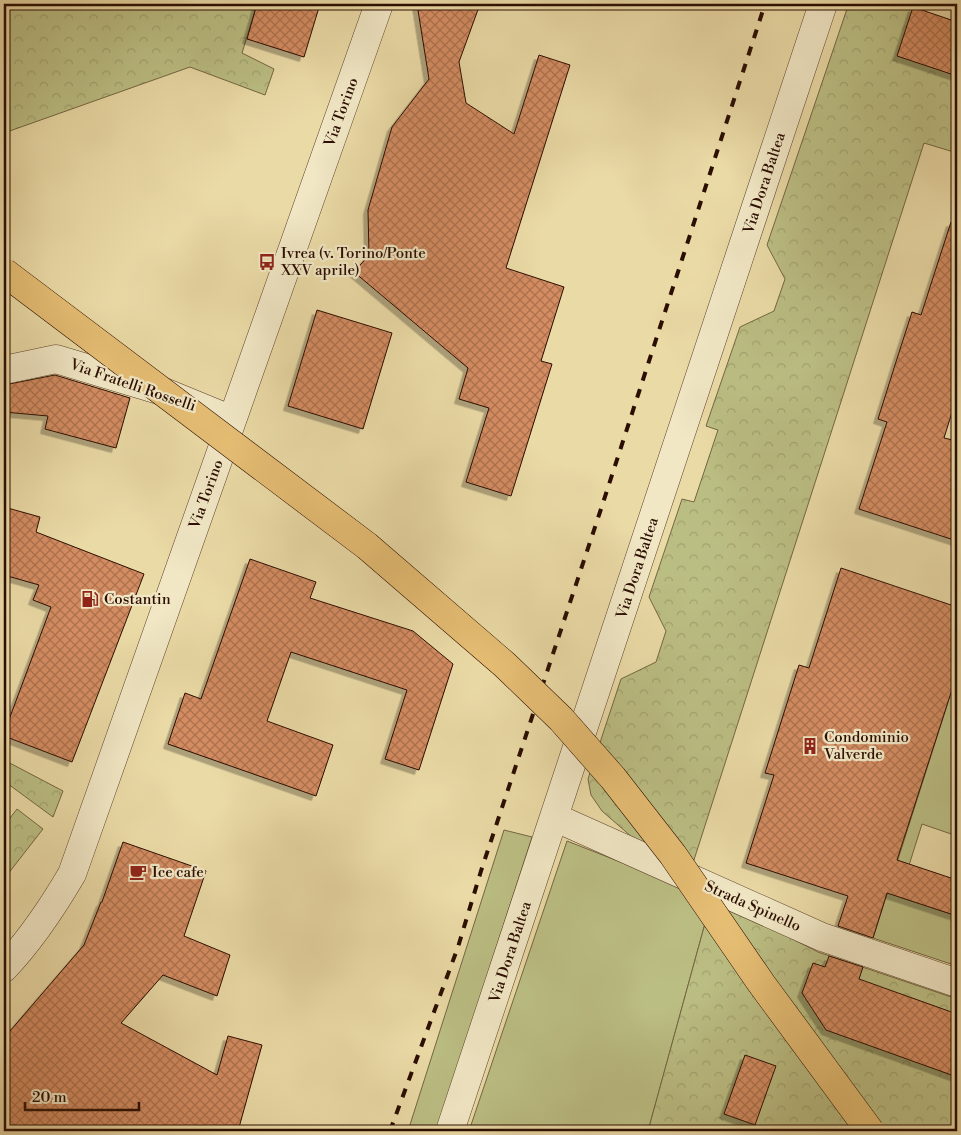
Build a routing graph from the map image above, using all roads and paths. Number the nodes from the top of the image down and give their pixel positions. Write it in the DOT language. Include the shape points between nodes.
graph roads {
  1 [pos="379,4"];
  2 [pos="824,4"];
  3 [pos="4,272"];
  4 [pos="4,370"];
  5 [pos="232,420"];
  6 [pos="554,817"];
  7 [pos="4,968"];
  8 [pos="957,983"];
  9 [pos="450,1131"];
  10 [pos="870,1131"];
  1 -- 5 [label="street, Via Torino"];
  2 -- 6 [label="street, Via Dora Baltea"];
  3 -- 10 [label="main road, bridge" via="367,546 505,665 561,719 674,855 761,983"];
  4 -- 5 [label="street, Via Fratelli Rosselli" via="56,359 158,390"];
  5 -- 7 [label="street, Via Torino" via="72,874 54,904"];
  6 -- 8 [label="street, Strada Spinello" via="822,937"];
  6 -- 9 [label="street, Via Dora Baltea"];
}
